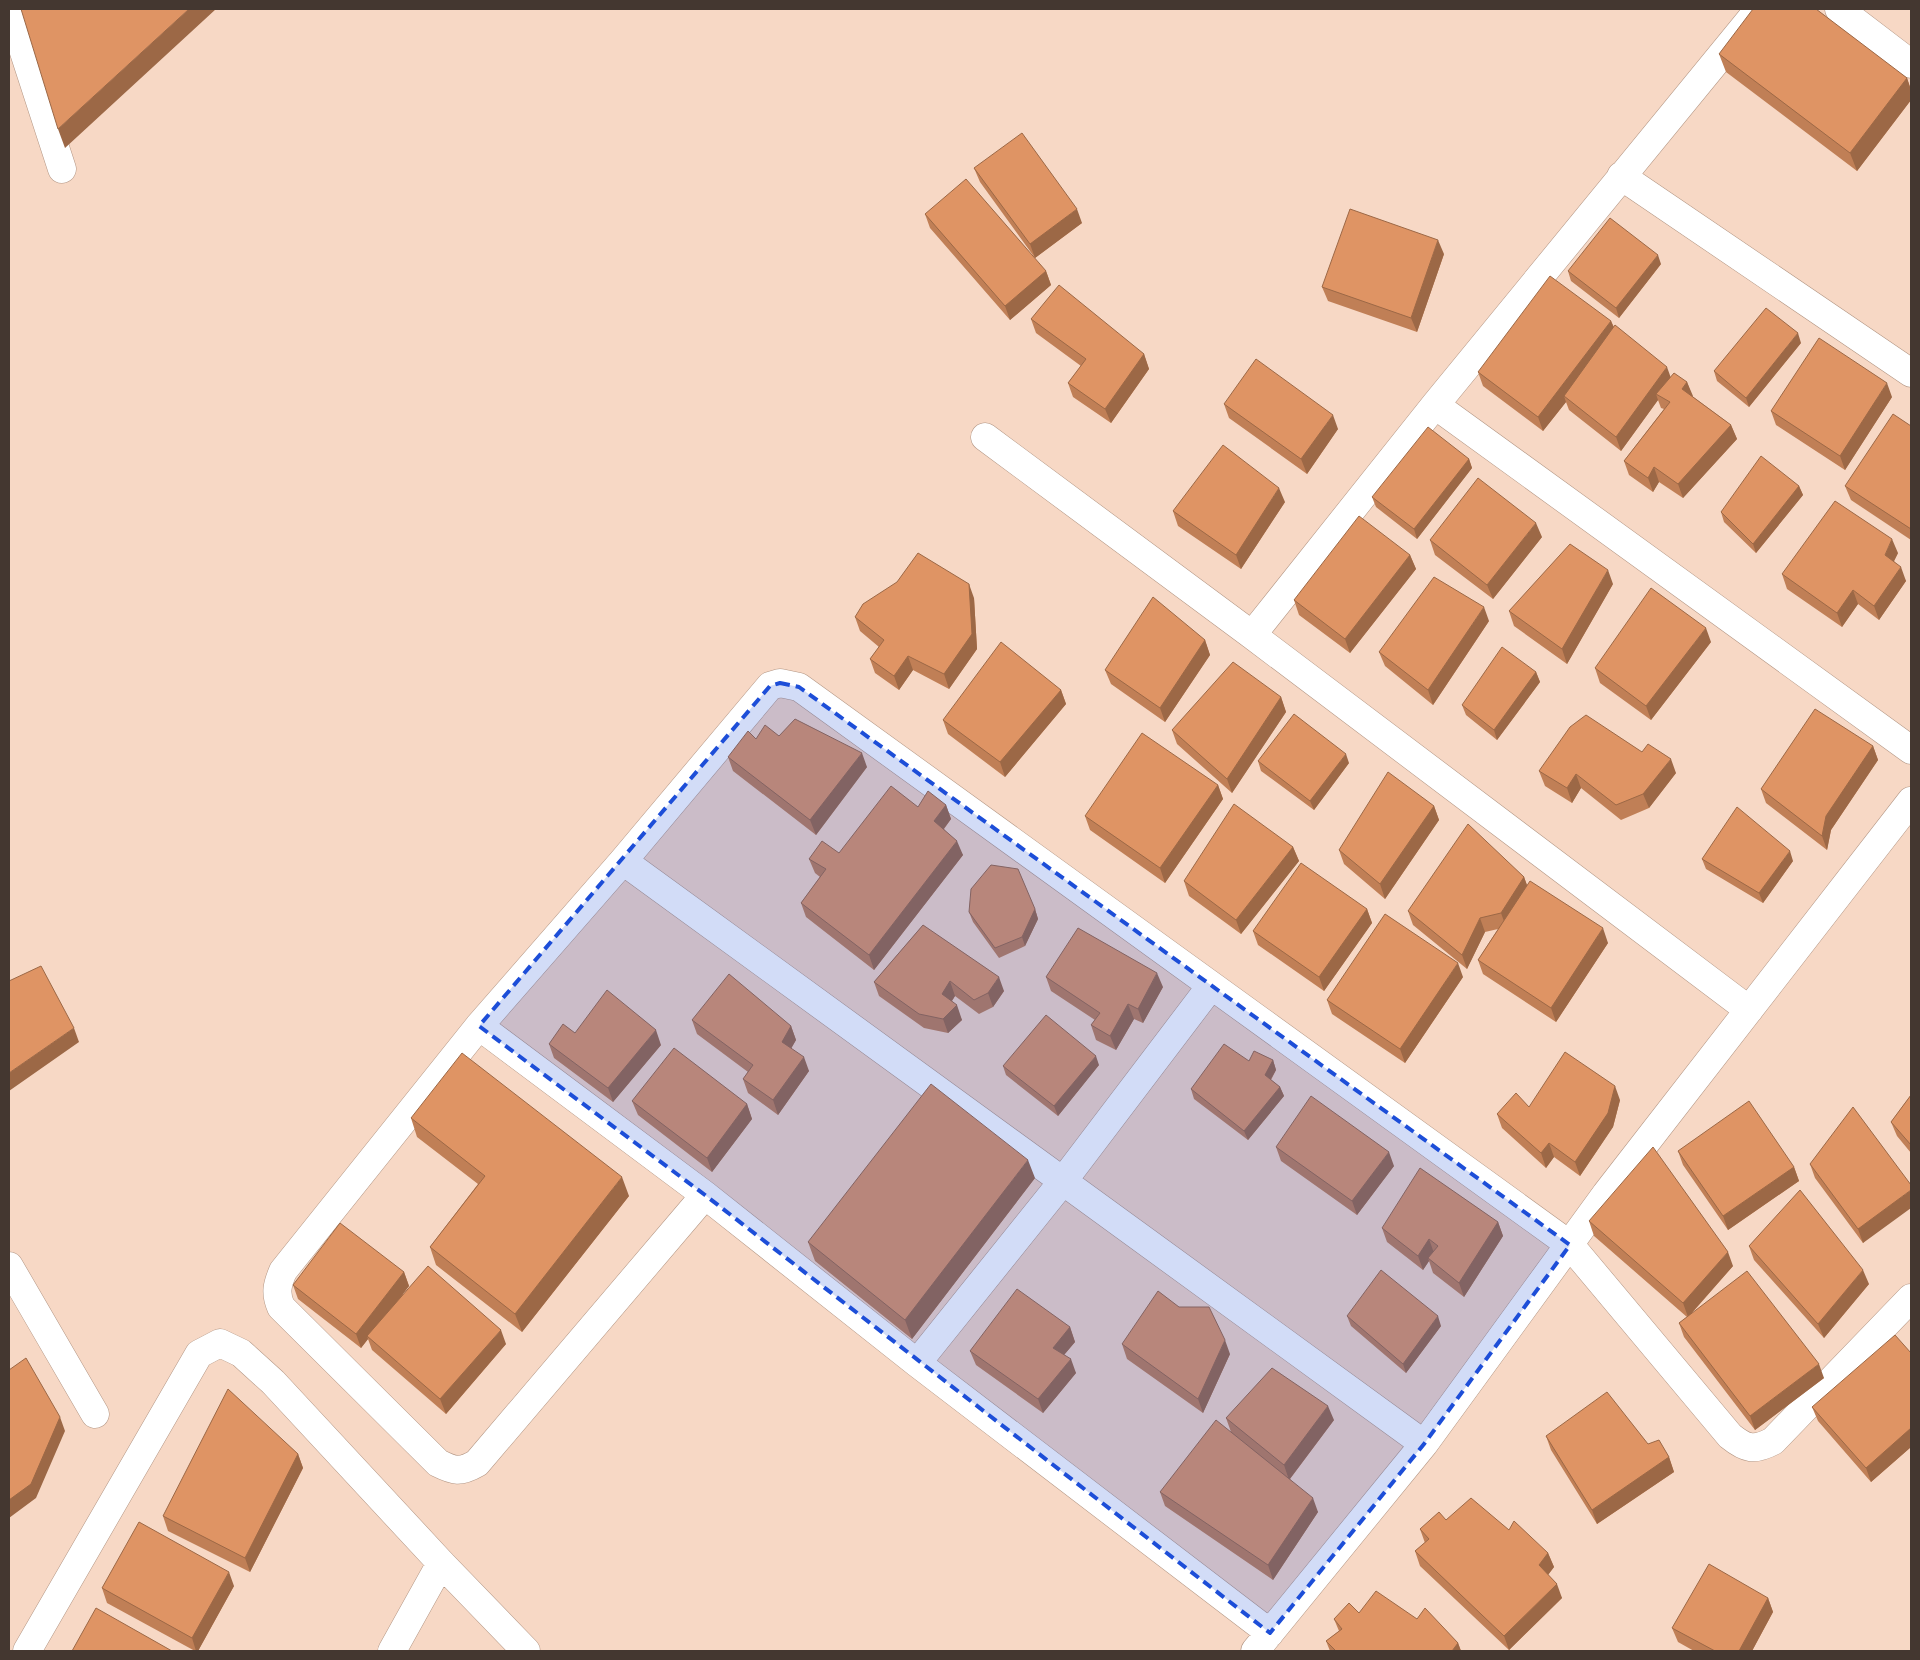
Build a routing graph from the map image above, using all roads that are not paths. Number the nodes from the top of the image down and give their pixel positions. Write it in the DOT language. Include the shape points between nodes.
graph roads {
  1 [pos="10,9"];
  2 [pos="1759,9"];
  3 [pos="1839,9"];
  4 [pos="1911,64"];
  5 [pos="62,170"];
  6 [pos="1621,176"];
  7 [pos="1911,373"];
  8 [pos="1435,405"];
  9 [pos="985,437"];
  10 [pos="1252,635"];
  11 [pos="1911,750"];
  12 [pos="1911,801"];
  13 [pos="623,861"];
  14 [pos="1211,986"];
  15 [pos="1749,1010"];
  16 [pos="479,1026"];
  17 [pos="1063,1181"];
  18 [pos="706,1195"];
  19 [pos="1570,1245"];
  20 [pos="9,1266"];
  21 [pos="1911,1298"];
  22 [pos="917,1363"];
  23 [pos="95,1414"];
  24 [pos="1424,1444"];
  25 [pos="441,1563"];
  26 [pos="1263,1642"];
  27 [pos="27,1651"];
  28 [pos="392,1651"];
  29 [pos="526,1651"];
  1 -- 5 [label="street"];
  2 -- 6 [label="street"];
  3 -- 4 [label="street"];
  6 -- 7 [label="street"];
  6 -- 8 [label="street"];
  8 -- 10 [label="street"];
  8 -- 11 [label="street"];
  9 -- 10 [label="street"];
  10 -- 15 [label="street"];
  12 -- 15 [label="street"];
  13 -- 14 [label="street" via="770,686 790,684 799,687"];
  13 -- 16 [label="street"];
  13 -- 17 [label="street"];
  14 -- 17 [label="street"];
  14 -- 19 [label="street"];
  15 -- 19 [label="street"];
  16 -- 18 [label="street"];
  16 -- 18 [label="street" via="283,1272 277,1286 276,1297 281,1307 438,1463 450,1469 465,1470 476,1463"];
  17 -- 22 [label="street"];
  17 -- 24 [label="street"];
  18 -- 22 [label="street"];
  19 -- 21 [label="street" via="1730,1436 1751,1448 1773,1441"];
  19 -- 24 [label="street"];
  20 -- 23 [label="street"];
  22 -- 26 [label="street"];
  24 -- 26 [label="street"];
  25 -- 27 [label="street" via="273,1382 241,1352 220,1343 199,1354"];
  25 -- 28 [label="street"];
  25 -- 29 [label="street"];
}
